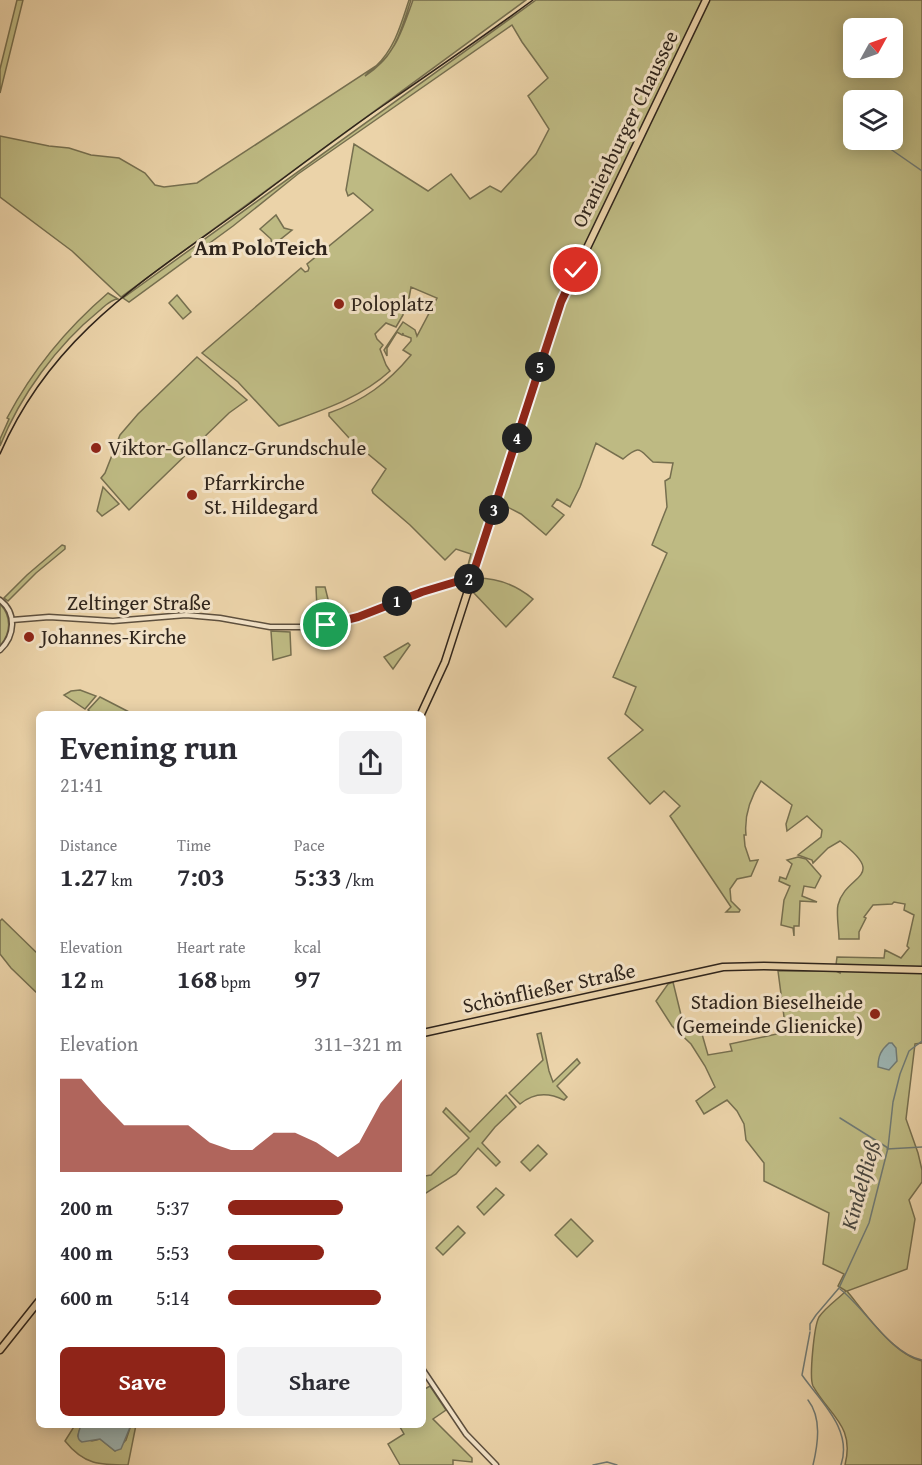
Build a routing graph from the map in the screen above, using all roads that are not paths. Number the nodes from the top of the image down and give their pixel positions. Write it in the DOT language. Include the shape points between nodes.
graph roads {
  1 [pos="706,0"];
  2 [pos="472,577"];
  3 [pos="0,600"];
  4 [pos="12,620"];
  5 [pos="0,650"];
  6 [pos="422,711"];
  7 [pos="922,970"];
  8 [pos="426,1031"];
  9 [pos="36,1307"];
  10 [pos="0,1350"];
  11 [pos="426,1374"];
  12 [pos="496,1465"];
  1 -- 2 [label="main road, Oranienburger Chaussee" via="561,302"];
  2 -- 4 [label="street, Zeltinger Straße" via="358,617 315,627 270,627 187,615 114,621 49,617"];
  2 -- 6 [label="main road, Oranienburger Chaussee" via="444,666"];
  3 -- 4 [label="street"];
  4 -- 5 [label="street" via="10,637"];
  7 -- 8 [label="main road, Schönfließer Straße" via="735,966"];
  9 -- 10 [label="main road"];
  11 -- 12 [label="street" via="471,1441"];
}
